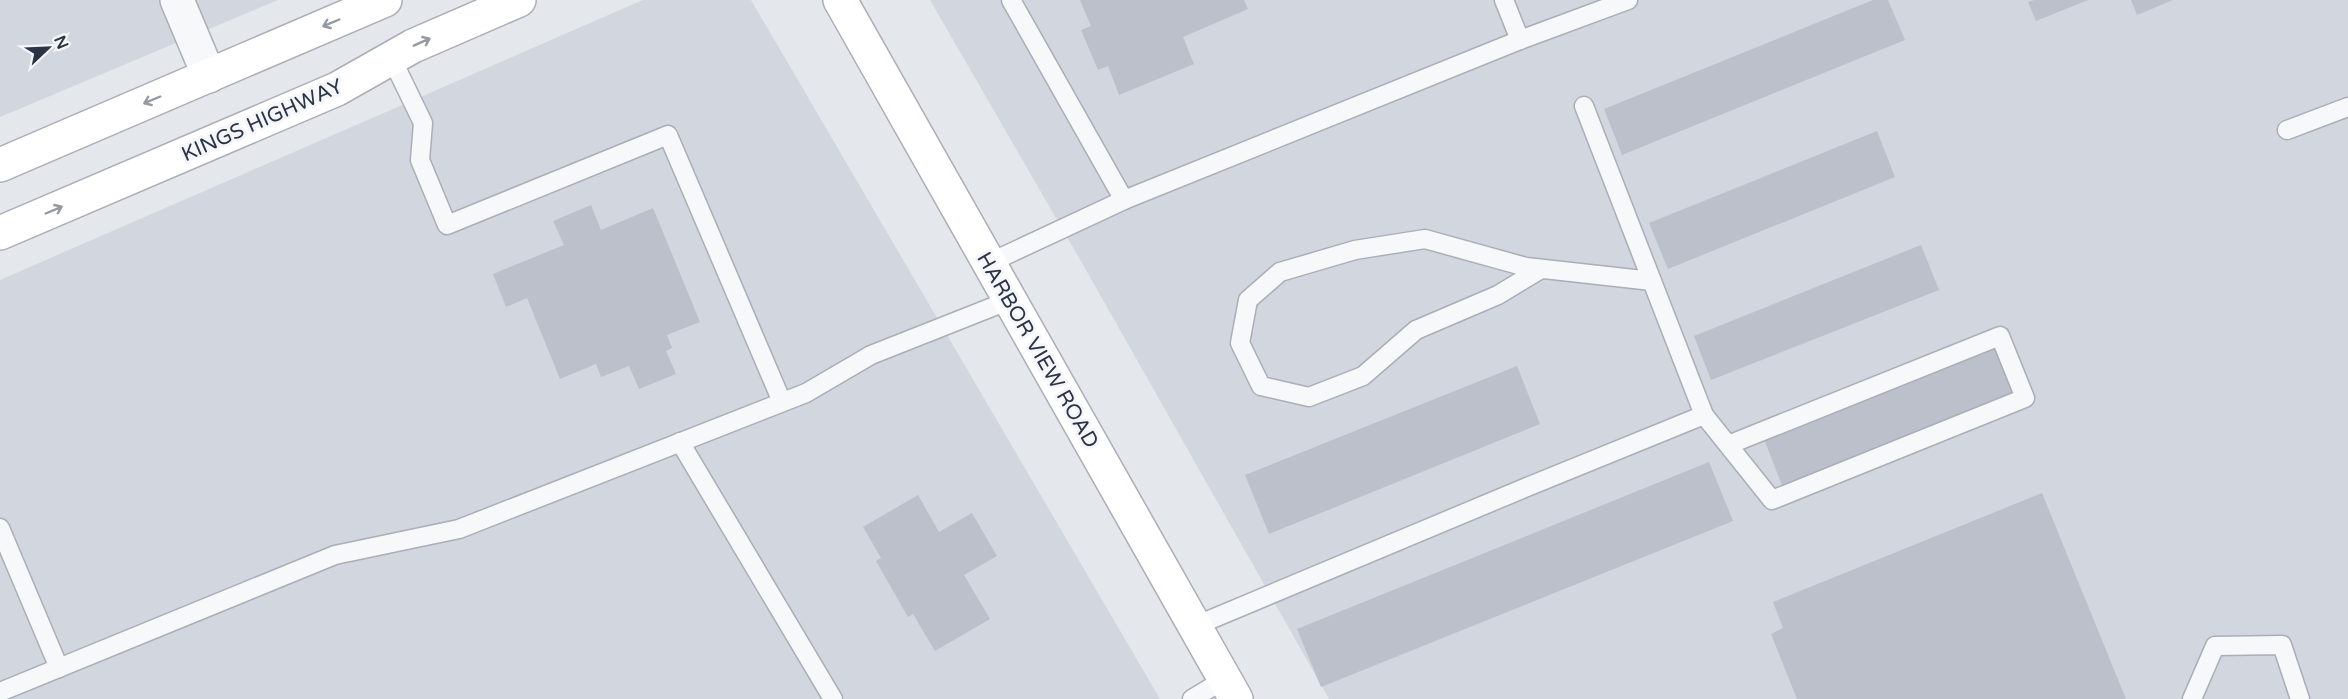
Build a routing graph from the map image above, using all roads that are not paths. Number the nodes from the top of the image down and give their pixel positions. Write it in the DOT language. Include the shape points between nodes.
graph roads {
  1 [pos="177,0"];
  2 [pos="385,0"];
  3 [pos="519,0"];
  4 [pos="840,0"];
  5 [pos="1011,0"];
  6 [pos="1504,0"];
  7 [pos="1628,0"];
  8 [pos="1520,40"];
  9 [pos="392,58"];
  10 [pos="209,76"];
  11 [pos="1584,106"];
  12 [pos="2348,107"];
  13 [pos="2287,130"];
  14 [pos="0,165"];
  15 [pos="1124,200"];
  16 [pos="0,233"];
  17 [pos="989,263"];
  18 [pos="1541,269"];
  19 [pos="1652,281"];
  20 [pos="1010,300"];
  21 [pos="782,402"];
  22 [pos="1704,416"];
  23 [pos="680,442"];
  24 [pos="1728,445"];
  25 [pos="0,528"];
  26 [pos="1195,626"];
  27 [pos="59,668"];
  28 [pos="1231,689"];
  29 [pos="0,692"];
  30 [pos="833,699"];
  31 [pos="1192,699"];
  32 [pos="2192,699"];
  33 [pos="2300,699"];
  1 -- 10 [label="street"];
  2 -- 10 [label="main road, one-way"];
  9 -- 3 [label="main road, KINGS HIGHWAY, one-way"];
  4 -- 17 [label="main road, HARBOR VIEW ROAD"];
  5 -- 15 [label="lane"];
  6 -- 8 [label="lane"];
  7 -- 8 [label="lane"];
  8 -- 15 [label="lane"];
  16 -- 9 [label="main road, KINGS HIGHWAY, one-way" via="337,89"];
  9 -- 21 [label="lane" via="423,123 420,160 447,225 668,135"];
  10 -- 14 [label="main road, one-way"];
  11 -- 19 [label="lane"];
  12 -- 13 [label="lane"];
  15 -- 17 [label="lane"];
  17 -- 20 [label="main road, HARBOR VIEW ROAD"];
  18 -- 18 [label="lane" via="1425,239 1355,250 1280,272 1248,300 1240,343 1261,386 1309,397 1364,376 1416,330 1498,295"];
  18 -- 19 [label="lane"];
  19 -- 22 [label="lane"];
  20 -- 21 [label="lane" via="871,355 806,393"];
  20 -- 26 [label="main road, HARBOR VIEW ROAD"];
  21 -- 23 [label="lane"];
  22 -- 24 [label="lane"];
  22 -- 26 [label="lane"];
  23 -- 27 [label="lane" via="459,529 335,555"];
  23 -- 30 [label="lane"];
  24 -- 24 [label="lane" via="1772,500 2025,398 2000,336"];
  25 -- 27 [label="lane"];
  26 -- 28 [label="main road, HARBOR VIEW ROAD"];
  27 -- 29 [label="lane"];
  28 -- 31 [label="lane"];
  32 -- 33 [label="lane" via="2215,646 2282,645"];
}
